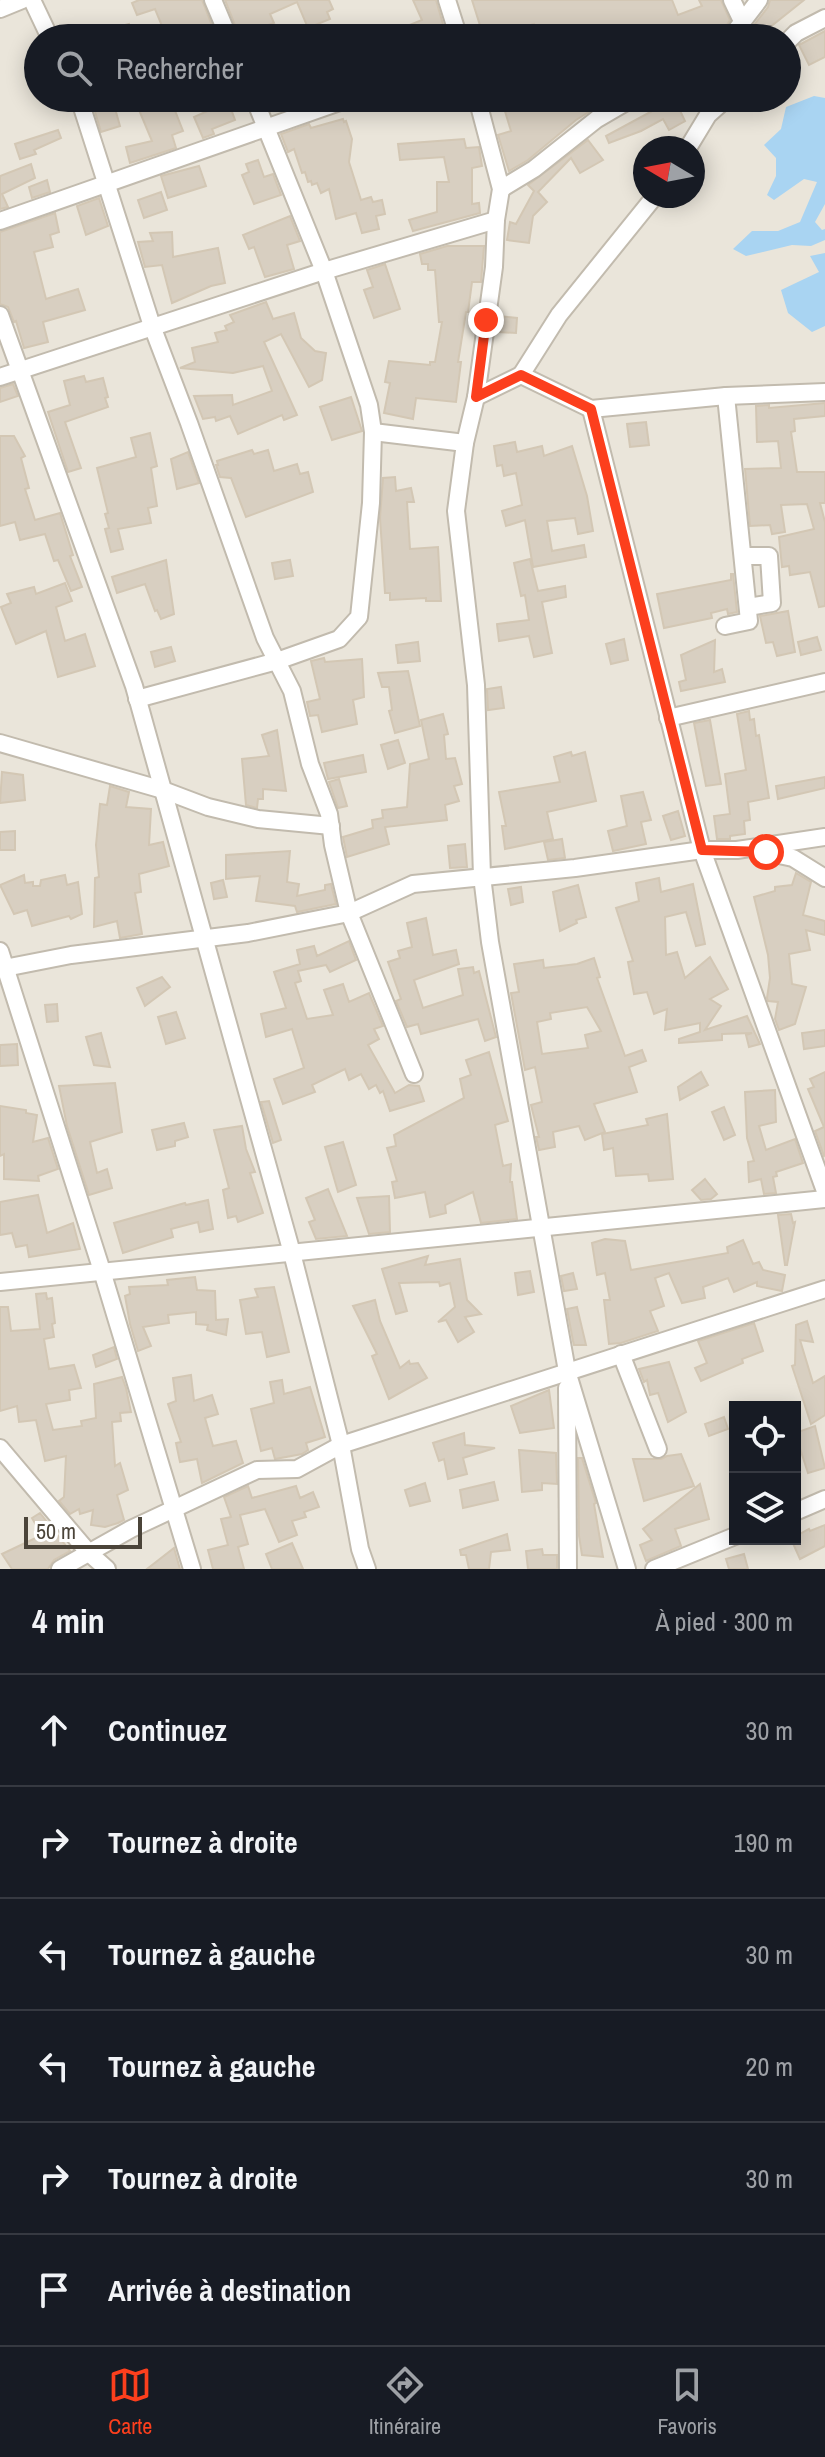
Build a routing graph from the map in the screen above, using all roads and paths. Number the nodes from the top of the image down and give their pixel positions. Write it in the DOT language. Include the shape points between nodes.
graph roads {
  1 [pos="22,0"];
  2 [pos="32,0"];
  3 [pos="213,0"];
  4 [pos="447,0"];
  5 [pos="732,0"];
  6 [pos="759,0"];
  7 [pos="0,9"];
  8 [pos="825,18"];
  9 [pos="742,21"];
  10 [pos="43,24"];
  11 [pos="223,24"];
  12 [pos="455,24"];
  13 [pos="740,24"];
  14 [pos="801,30"];
  15 [pos="83,112"];
  16 [pos="260,112"];
  17 [pos="311,112"];
  18 [pos="481,112"];
  19 [pos="609,112"];
  20 [pos="711,112"];
  21 [pos="266,128"];
  22 [pos="695,136"];
  23 [pos="106,184"];
  24 [pos="501,189"];
  25 [pos="645,208"];
  26 [pos="496,220"];
  27 [pos="0,221"];
  28 [pos="324,271"];
  29 [pos="0,315"];
  30 [pos="152,326"];
  31 [pos="21,371"];
  32 [pos="521,375"];
  33 [pos="0,377"];
  34 [pos="825,392"];
  35 [pos="726,396"];
  36 [pos="476,397"];
  37 [pos="591,409"];
  38 [pos="373,432"];
  39 [pos="465,443"];
  40 [pos="743,556"];
  41 [pos="748,607"];
  42 [pos="725,626"];
  43 [pos="277,661"];
  44 [pos="825,682"];
  45 [pos="137,699"];
  46 [pos="668,718"];
  47 [pos="0,743"];
  48 [pos="163,790"];
  49 [pos="331,826"];
  50 [pos="825,837"];
  51 [pos="702,850"];
  52 [pos="737,850"];
  53 [pos="482,876"];
  54 [pos="825,878"];
  55 [pos="349,913"];
  56 [pos="204,936"];
  57 [pos="0,951"];
  58 [pos="3,968"];
  59 [pos="414,1074"];
  60 [pos="825,1191"];
  61 [pos="825,1199"];
  62 [pos="543,1227"];
  63 [pos="292,1253"];
  64 [pos="102,1271"];
  65 [pos="0,1282"];
  66 [pos="825,1289"];
  67 [pos="621,1354"];
  68 [pos="567,1371"];
  69 [pos="341,1445"];
  70 [pos="0,1448"];
  71 [pos="658,1449"];
  72 [pos="825,1499"];
  73 [pos="801,1509"];
  74 [pos="173,1510"];
  75 [pos="729,1538"];
  76 [pos="89,1553"];
  77 [pos="60,1569"];
  78 [pos="107,1569"];
  79 [pos="192,1569"];
  80 [pos="367,1569"];
  81 [pos="568,1569"];
  82 [pos="627,1569"];
  83 [pos="654,1569"];
  1 -- 7 [label="street"];
  2 -- 10 [label="street"];
  3 -- 11 [label="street"];
  4 -- 12 [label="street"];
  5 -- 9 [label="street"];
  6 -- 9 [label="street"];
  8 -- 14 [label="street"];
  9 -- 13 [label="street"];
  15 -- 23 [label="street"];
  16 -- 21 [label="street"];
  17 -- 21 [label="street"];
  18 -- 24 [label="street"];
  19 -- 24 [label="street"];
  20 -- 22 [label="street"];
  21 -- 23 [label="street"];
  21 -- 28 [label="street"];
  23 -- 27 [label="street"];
  23 -- 30 [label="street"];
  24 -- 26 [label="street"];
  25 -- 32 [label="street" via="559,315"];
  26 -- 28 [label="street"];
  26 -- 36 [label="street"];
  28 -- 30 [label="street"];
  28 -- 38 [label="street" via="369,405"];
  29 -- 31 [label="street"];
  30 -- 31 [label="street"];
  30 -- 43 [label="street"];
  31 -- 33 [label="street"];
  31 -- 45 [label="street"];
  32 -- 36 [label="street"];
  32 -- 37 [label="street"];
  34 -- 35 [label="street"];
  35 -- 37 [label="street"];
  35 -- 40 [label="street"];
  36 -- 39 [label="street"];
  37 -- 46 [label="street"];
  38 -- 39 [label="street"];
  38 -- 43 [label="street" via="359,617 339,639"];
  39 -- 53 [label="street" via="456,511 476,685"];
  40 -- 41 [label="street"];
  40 -- 41 [label="street" via="769,556 772,603"];
  41 -- 42 [label="street" via="749,621"];
  43 -- 45 [label="street"];
  43 -- 49 [label="street" via="292,691"];
  44 -- 46 [label="street"];
  45 -- 48 [label="street"];
  46 -- 51 [label="street"];
  47 -- 48 [label="street"];
  48 -- 49 [label="street" via="258,819"];
  48 -- 56 [label="street"];
  49 -- 55 [label="street"];
  50 -- 52 [label="street"];
  51 -- 52 [label="street"];
  51 -- 53 [label="street"];
  51 -- 60 [label="street"];
  52 -- 54 [label="street" via="793,858"];
  53 -- 55 [label="street" via="413,884"];
  53 -- 62 [label="street"];
  55 -- 56 [label="street"];
  55 -- 59 [label="street"];
  56 -- 58 [label="street"];
  56 -- 63 [label="street"];
  57 -- 58 [label="street"];
  58 -- 64 [label="street"];
  61 -- 62 [label="street"];
  62 -- 63 [label="street"];
  62 -- 68 [label="street"];
  63 -- 64 [label="street"];
  63 -- 69 [label="street"];
  64 -- 65 [label="street"];
  64 -- 74 [label="street"];
  66 -- 67 [label="street"];
  67 -- 68 [label="street"];
  67 -- 71 [label="street"];
  68 -- 69 [label="street"];
  68 -- 81 [label="street"];
  68 -- 82 [label="street"];
  69 -- 74 [label="street" via="297,1469 257,1470"];
  69 -- 80 [label="street"];
  70 -- 76 [label="street"];
  72 -- 73 [label="street"];
  74 -- 76 [label="street"];
  74 -- 79 [label="street"];
  75 -- 83 [label="street"];
  76 -- 77 [label="street"];
  76 -- 78 [label="street"];
}
